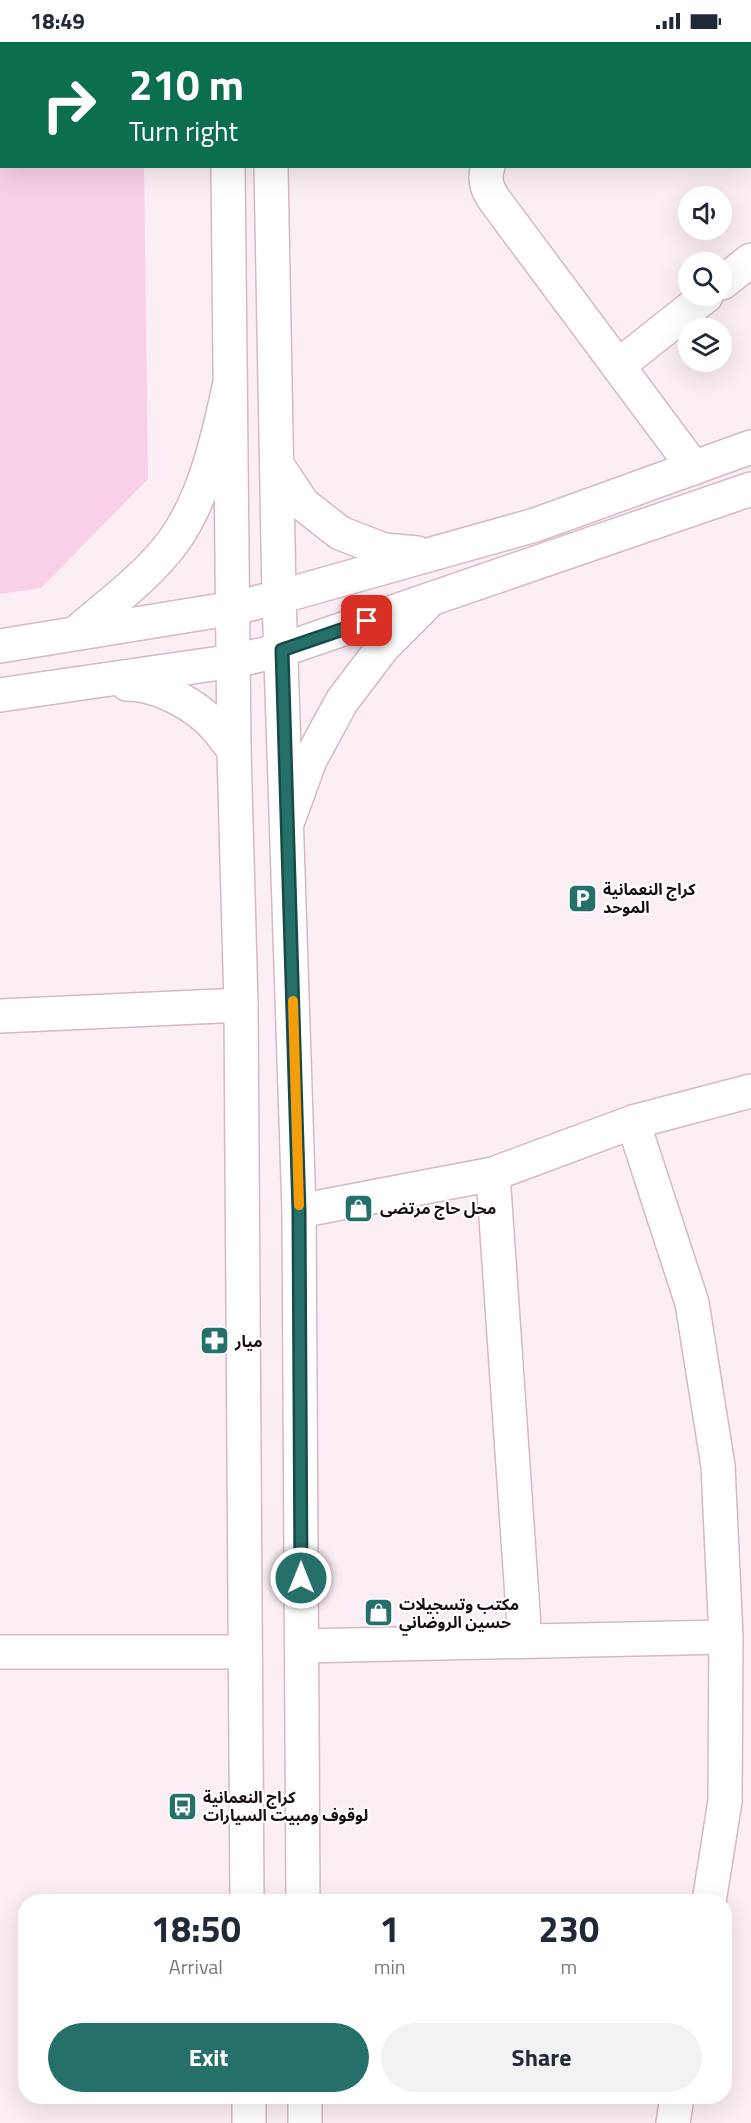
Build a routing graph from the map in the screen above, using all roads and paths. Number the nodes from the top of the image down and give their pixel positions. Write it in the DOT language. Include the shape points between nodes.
graph roads {
  1 [pos="228,168"];
  2 [pos="271,168"];
  3 [pos="487,168"];
  4 [pos="751,260"];
  5 [pos="732,275"];
  6 [pos="693,306"];
  7 [pos="618,366"];
  8 [pos="230,383"];
  9 [pos="751,447"];
  10 [pos="277,465"];
  11 [pos="694,468"];
  12 [pos="751,489"];
  13 [pos="431,554"];
  14 [pos="279,597"];
  15 [pos="431,599"];
  16 [pos="234,608"];
  17 [pos="76,633"];
  18 [pos="0,645"];
  19 [pos="282,650"];
  20 [pos="234,661"];
  21 [pos="95,683"];
  22 [pos="0,695"];
  23 [pos="234,750"];
  24 [pos="287,824"];
  25 [pos="241,1005"];
  26 [pos="0,1016"];
  27 [pos="751,1091"];
  28 [pos="633,1122"];
  29 [pos="493,1173"];
  30 [pos="299,1211"];
  31 [pos="734,1615"];
  32 [pos="525,1641"];
  33 [pos="302,1646"];
  34 [pos="0,1652"];
  35 [pos="244,1652"];
  36 [pos="247,1894"];
  37 [pos="303,1894"];
  38 [pos="710,1894"];
  39 [pos="249,2104"];
  40 [pos="305,2104"];
  41 [pos="676,2104"];
  42 [pos="249,2123"];
  43 [pos="305,2123"];
  44 [pos="673,2123"];
  1 -- 8 [label="main road"];
  2 -- 10 [label="main road"];
  3 -- 7 [label="main road" via="487,189"];
  4 -- 5 [label="main road"];
  6 -- 7 [label="main road"];
  7 -- 11 [label="main road"];
  8 -- 16 [label="main road"];
  8 -- 17 [label="main road" via="199,494 174,540 143,576"];
  9 -- 11 [label="main road"];
  10 -- 13 [label="main road" via="303,504 340,533 384,550"];
  10 -- 14 [label="main road"];
  11 -- 13 [label="main road" via="536,525"];
  12 -- 15 [label="main road"];
  13 -- 14 [label="main road"];
  14 -- 16 [label="main road"];
  14 -- 19 [label="main road"];
  15 -- 19 [label="main road"];
  15 -- 24 [label="main road" via="383,647 342,701 310,760"];
  16 -- 17 [label="main road"];
  16 -- 20 [label="main road"];
  17 -- 18 [label="main road"];
  19 -- 20 [label="main road"];
  19 -- 24 [label="main road"];
  20 -- 21 [label="main road"];
  20 -- 23 [label="main road"];
  21 -- 22 [label="main road"];
  21 -- 23 [label="main road" via="136,684 174,696 208,719"];
  23 -- 25 [label="main road"];
  24 -- 30 [label="main road"];
  25 -- 26 [label="main road"];
  25 -- 35 [label="main road"];
  27 -- 28 [label="main road"];
  28 -- 29 [label="main road"];
  28 -- 31 [label="main road" via="692,1303 718,1466"];
  29 -- 30 [label="main road"];
  29 -- 32 [label="main road"];
  30 -- 33 [label="main road"];
  31 -- 32 [label="main road"];
  31 -- 38 [label="main road" via="725,1801"];
  32 -- 33 [label="main road"];
  33 -- 37 [label="main road"];
  34 -- 35 [label="main road"];
  35 -- 36 [label="main road"];
  39 -- 42 [label="main road"];
  40 -- 43 [label="main road"];
  41 -- 44 [label="main road"];
}
